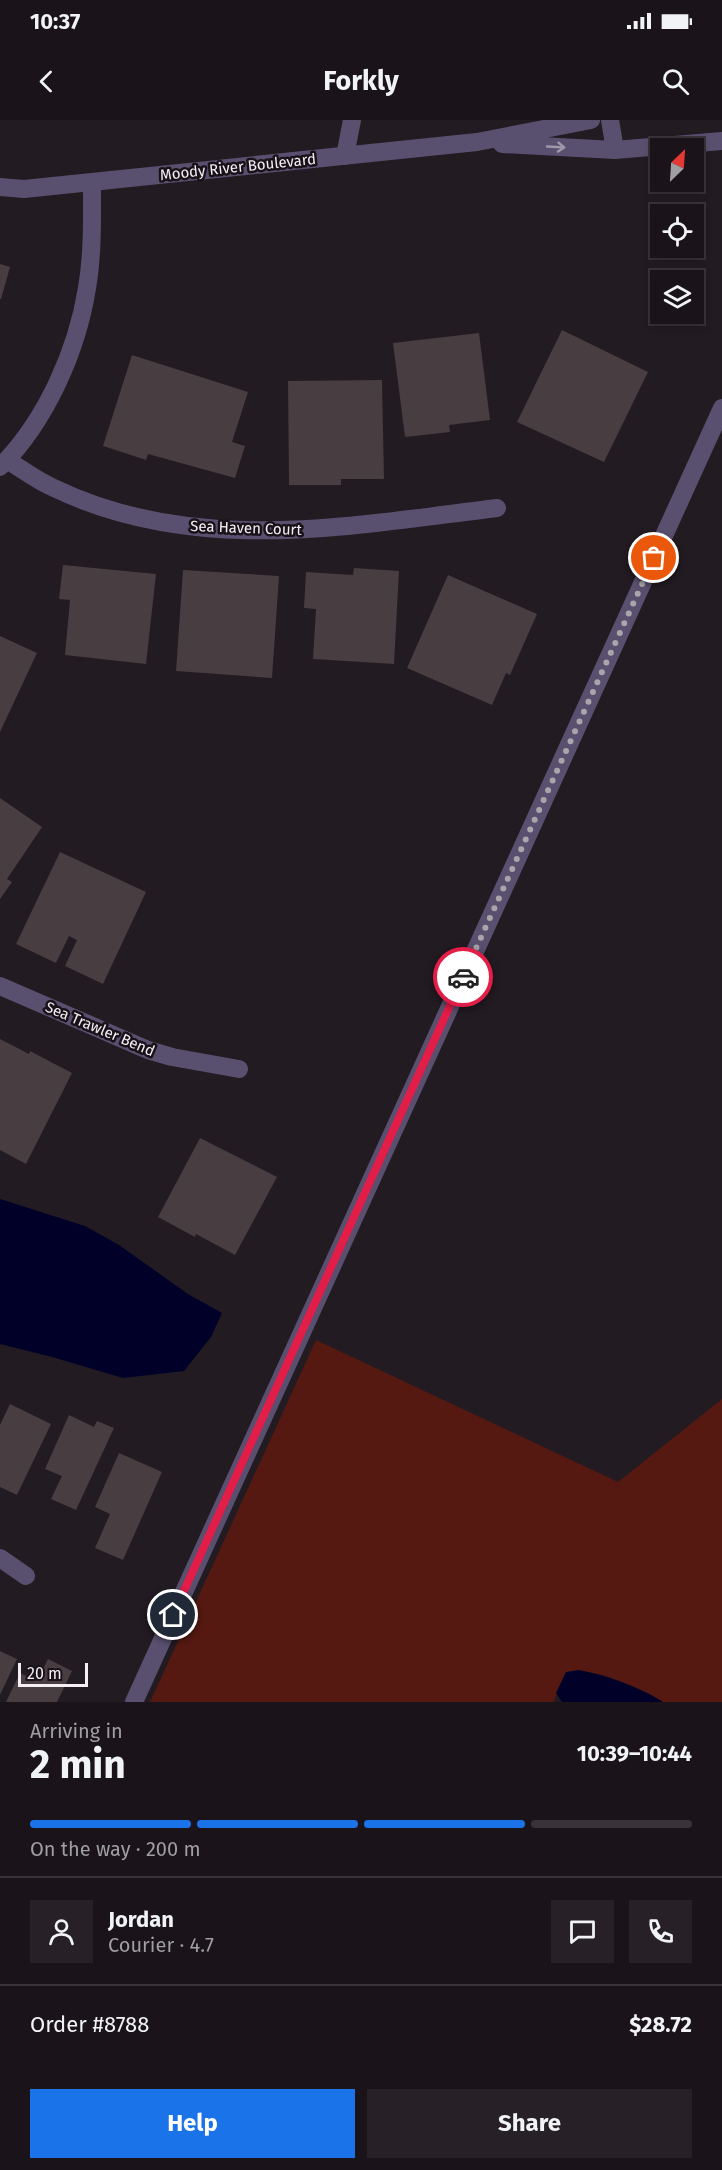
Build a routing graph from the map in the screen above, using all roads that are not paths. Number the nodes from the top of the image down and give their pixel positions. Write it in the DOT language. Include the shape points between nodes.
graph roads {
  1 [pos="352,120"];
  2 [pos="591,120"];
  3 [pos="610,120"];
  4 [pos="722,141"];
  5 [pos="477,142"];
  6 [pos="615,150"];
  7 [pos="345,156"];
  8 [pos="92,182"];
  9 [pos="0,187"];
  10 [pos="722,408"];
  11 [pos="3,463"];
  12 [pos="497,508"];
  13 [pos="0,986"];
  14 [pos="239,1069"];
  15 [pos="0,1558"];
  16 [pos="26,1576"];
  17 [pos="134,1702"];
  1 -- 7 [label="street"];
  2 -- 5 [label="street, Moody River Boulevard"];
  3 -- 6 [label="street"];
  4 -- 6 [label="street, Moody River Boulevard"];
  5 -- 6 [label="street, Moody River Boulevard, one-way"];
  5 -- 7 [label="street, Moody River Boulevard"];
  7 -- 8 [label="street, Moody River Boulevard"];
  8 -- 9 [label="street, Moody River Boulevard" via="24,189"];
  8 -- 11 [label="street" via="87,288 74,341 36,420"];
  10 -- 17 [label="street"];
  11 -- 12 [label="street, Sea Haven Court" via="53,488 135,517 222,530 317,530"];
  13 -- 14 [label="street, Sea Trawler Bend" via="148,1050"];
  15 -- 16 [label="street"];
}
